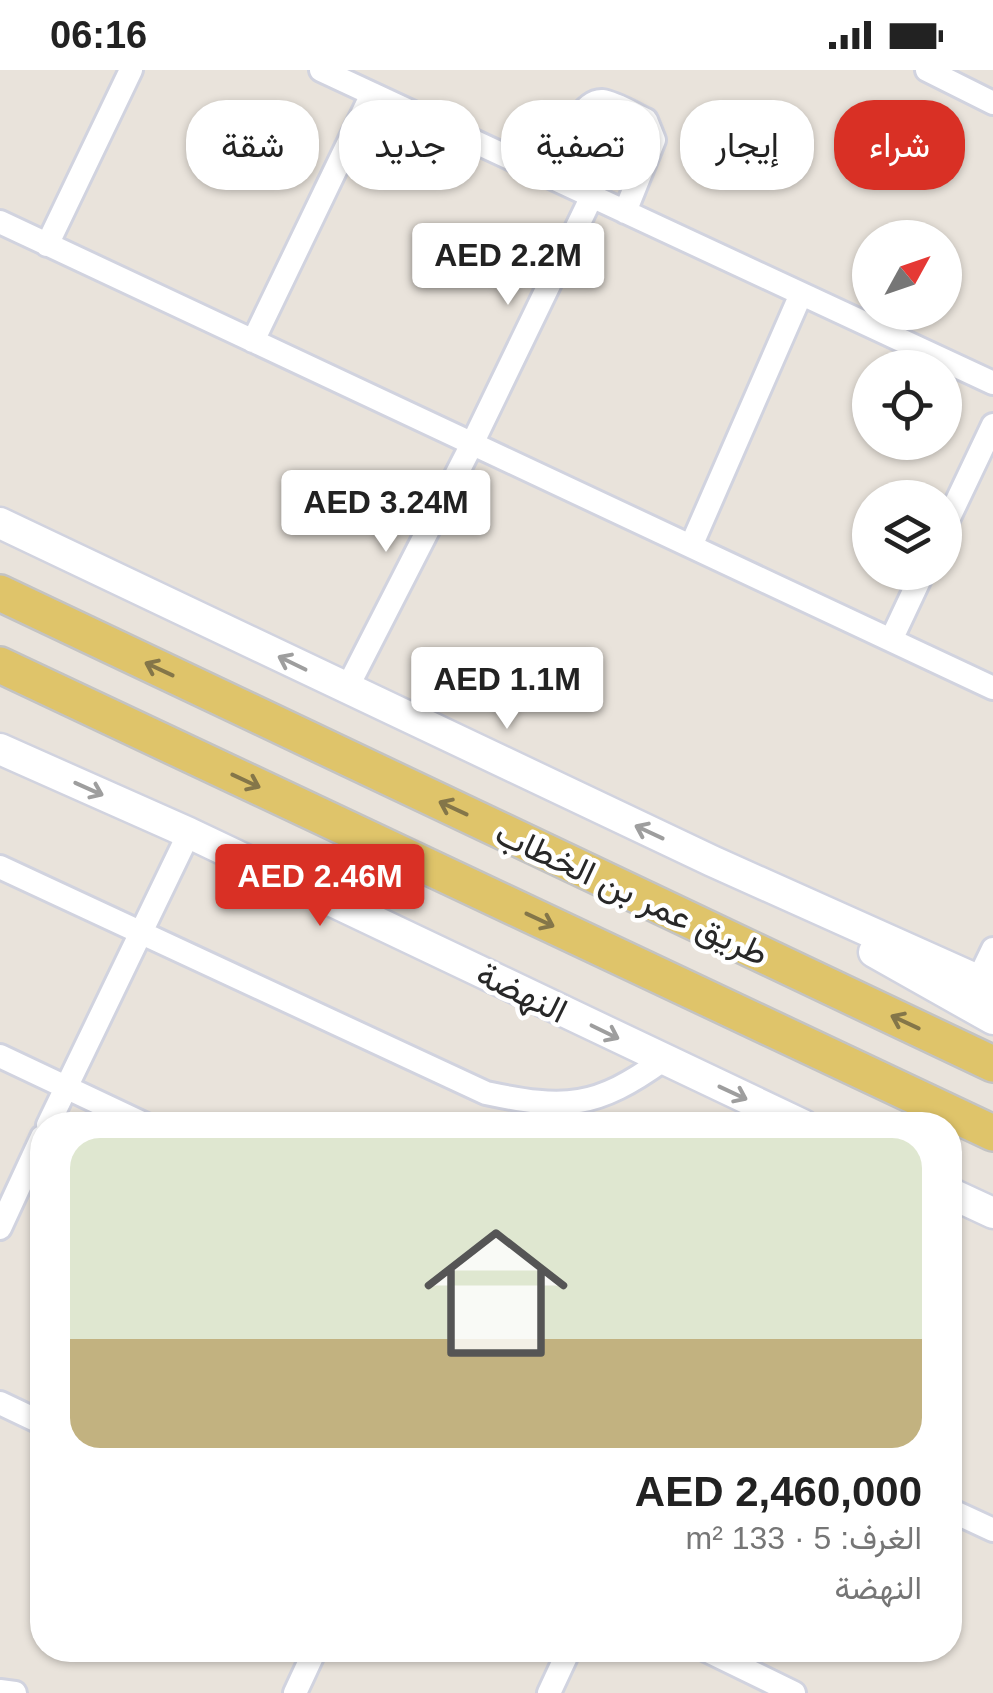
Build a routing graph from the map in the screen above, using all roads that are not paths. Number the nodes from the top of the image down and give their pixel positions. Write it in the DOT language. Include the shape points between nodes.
graph roads {
  1 [pos="130,70"];
  2 [pos="322,70"];
  3 [pos="927,70"];
  4 [pos="372,94"];
  5 [pos="993,102"];
  6 [pos="501,153"];
  7 [pos="579,190"];
  8 [pos="634,190"];
  9 [pos="592,196"];
  10 [pos="625,212"];
  11 [pos="0,222"];
  12 [pos="48,245"];
  13 [pos="801,294"];
  14 [pos="253,341"];
  15 [pos="993,383"];
  16 [pos="993,425"];
  17 [pos="472,444"];
  18 [pos="962,490"];
  19 [pos="0,523"];
  20 [pos="691,546"];
  21 [pos="914,590"];
  22 [pos="0,594"];
  23 [pos="890,640"];
  24 [pos="0,665"];
  25 [pos="993,688"];
  26 [pos="346,690"];
  27 [pos="0,749"];
  28 [pos="189,832"];
  29 [pos="712,861"];
  30 [pos="0,867"];
  31 [pos="139,932"];
  32 [pos="993,948"];
  33 [pos="986,983"];
  34 [pos="993,1019"];
  35 [pos="0,1056"];
  36 [pos="663,1060"];
  37 [pos="993,1064"];
  38 [pos="66,1087"];
  39 [pos="54,1112"];
  40 [pos="119,1112"];
  41 [pos="775,1112"];
  42 [pos="948,1112"];
  43 [pos="962,1118"];
  44 [pos="993,1133"];
  45 [pos="30,1163"];
  46 [pos="962,1199"];
  47 [pos="993,1213"];
  48 [pos="0,1228"];
  49 [pos="0,1403"];
  50 [pos="30,1417"];
  51 [pos="962,1516"];
  52 [pos="993,1530"];
  53 [pos="310,1662"];
  54 [pos="563,1662"];
  55 [pos="731,1662"];
  56 [pos="0,1690"];
  57 [pos="15,1693"];
  58 [pos="295,1693"];
  59 [pos="549,1693"];
  60 [pos="794,1693"];
  1 -- 12 [label="street"];
  2 -- 4 [label="street"];
  3 -- 5 [label="street"];
  4 -- 6 [label="street"];
  4 -- 14 [label="street"];
  7 -- 9 [label="street"];
  8 -- 10 [label="street"];
  9 -- 10 [label="street"];
  9 -- 17 [label="street"];
  10 -- 13 [label="street"];
  11 -- 12 [label="street"];
  12 -- 14 [label="street"];
  13 -- 15 [label="street"];
  13 -- 20 [label="street"];
  14 -- 17 [label="street"];
  16 -- 18 [label="street"];
  17 -- 20 [label="street"];
  17 -- 26 [label="street"];
  26 -- 19 [label="main road, one-way"];
  20 -- 23 [label="street"];
  21 -- 23 [label="street"];
  37 -- 22 [label="main road, طريق عمر بن الخطاب, one-way"];
  23 -- 25 [label="street"];
  24 -- 42 [label="main road, طريق عمر بن الخطاب, one-way"];
  29 -- 26 [label="main road, one-way"];
  27 -- 28 [label="main road, النهضة, one-way"];
  28 -- 31 [label="street"];
  28 -- 36 [label="main road, النهضة, one-way"];
  29 -- 33 [label="main road"];
  29 -- 34 [label="main road"];
  30 -- 31 [label="street"];
  31 -- 36 [label="street" via="486,1092 518,1100 578,1104 626,1086"];
  31 -- 38 [label="street"];
  32 -- 33 [label="street"];
  35 -- 38 [label="street"];
  36 -- 41 [label="main road, النهضة, one-way"];
  38 -- 39 [label="street"];
  38 -- 40 [label="street"];
  43 -- 44 [label="main road, طريق عمر بن الخطاب, one-way"];
  45 -- 48 [label="street"];
  46 -- 47 [label="main road"];
  49 -- 50 [label="street"];
  51 -- 52 [label="street"];
  53 -- 58 [label="street"];
  54 -- 59 [label="street"];
  55 -- 60 [label="street"];
  56 -- 57 [label="street"];
}
